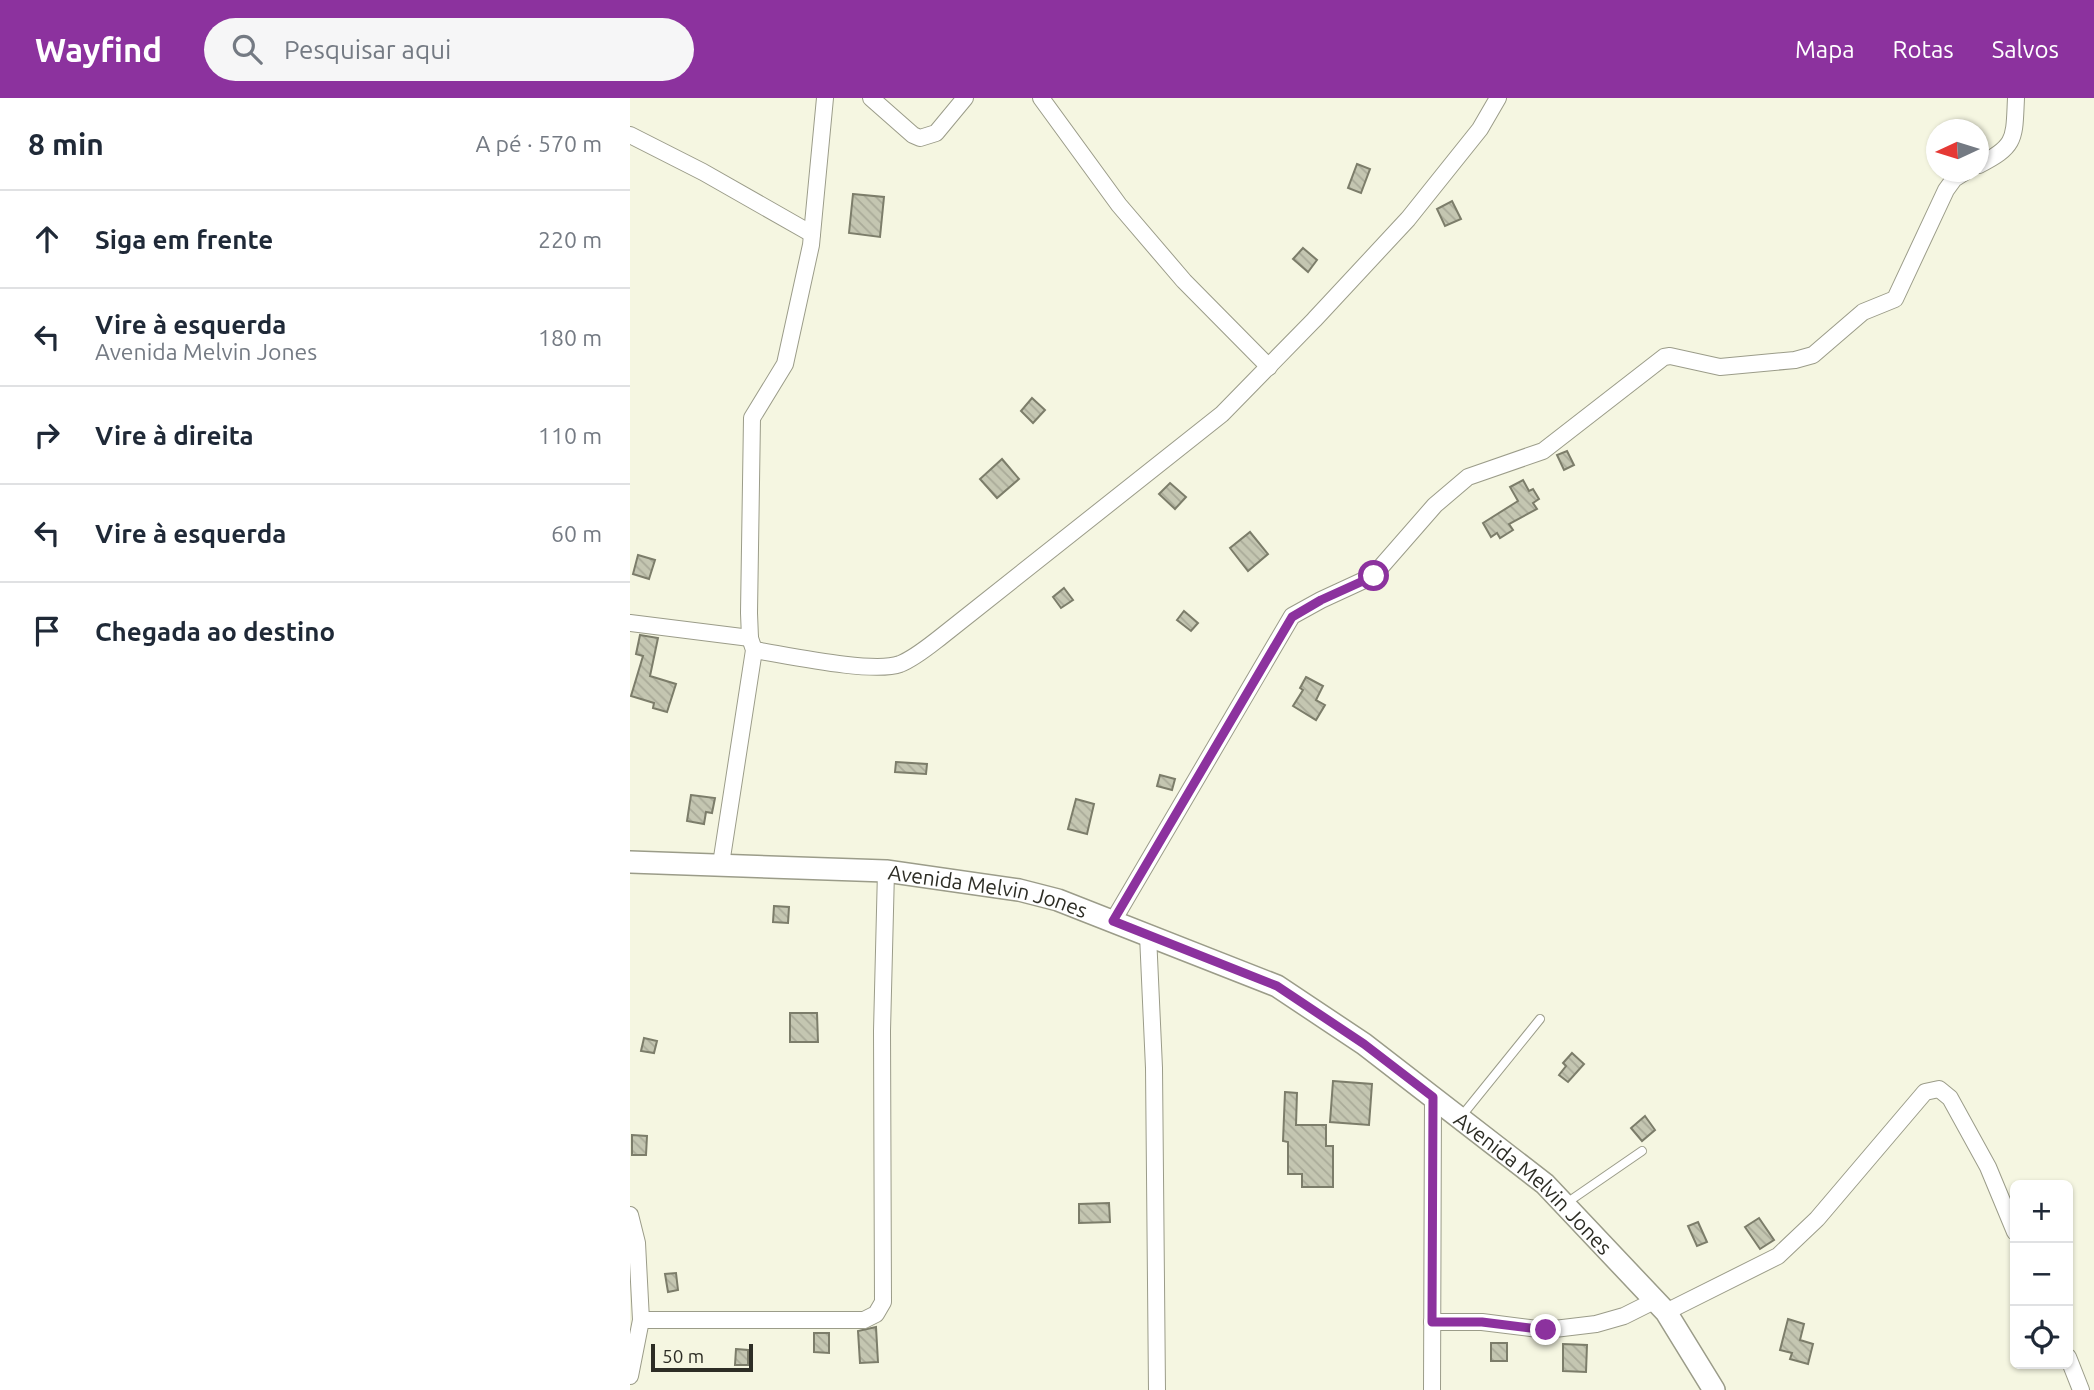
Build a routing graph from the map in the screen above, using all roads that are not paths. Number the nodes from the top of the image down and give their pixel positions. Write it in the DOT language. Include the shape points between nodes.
graph roads {
  1 [pos="825,98"];
  2 [pos="871,98"];
  3 [pos="965,98"];
  4 [pos="1041,98"];
  5 [pos="1498,98"];
  6 [pos="2017,98"];
  7 [pos="630,135"];
  8 [pos="1989,160"];
  9 [pos="1952,182"];
  10 [pos="812,234"];
  11 [pos="1269,366"];
  12 [pos="630,623"];
  13 [pos="752,644"];
  14 [pos="630,862"];
  15 [pos="721,864"];
  16 [pos="886,872"];
  17 [pos="1113,921"];
  18 [pos="1148,935"];
  19 [pos="1540,1019"];
  20 [pos="1433,1097"];
  21 [pos="1460,1118"];
  22 [pos="1642,1151"];
  23 [pos="1565,1205"];
  24 [pos="630,1215"];
  25 [pos="2010,1220"];
  26 [pos="1661,1306"];
  27 [pos="640,1320"];
  28 [pos="1432,1322"];
  29 [pos="2073,1369"];
  30 [pos="630,1376"];
  31 [pos="1157,1390"];
  32 [pos="1432,1390"];
  33 [pos="1714,1390"];
  34 [pos="2081,1390"];
  1 -- 10 [label="street"];
  2 -- 3 [label="street" via="920,138 936,132"];
  4 -- 11 [label="street" via="1127,214 1184,281"];
  5 -- 11 [label="street" via="1480,129 1408,219"];
  6 -- 8 [label="street" via="2011,141"];
  7 -- 10 [label="street"];
  9 -- 17 [label="street" via="1895,299 1863,312 1812,355 1720,367 1664,357 1543,451 1468,477 1435,505 1374,576 1292,617"];
  10 -- 13 [label="street" via="785,364 752,418"];
  11 -- 13 [label="street" via="1222,414 908,660 875,667"];
  12 -- 13 [label="street"];
  13 -- 15 [label="street"];
  14 -- 15 [label="street, Avenida Melvin Jones"];
  15 -- 16 [label="street, Avenida Melvin Jones"];
  16 -- 17 [label="street, Avenida Melvin Jones" via="1018,890"];
  16 -- 27 [label="street" via="883,1302 876,1314 864,1320"];
  17 -- 18 [label="street, Avenida Melvin Jones"];
  18 -- 20 [label="street, Avenida Melvin Jones" via="1277,986"];
  18 -- 31 [label="street"];
  19 -- 21 [label="lane"];
  20 -- 21 [label="street, Avenida Melvin Jones"];
  20 -- 28 [label="street"];
  21 -- 23 [label="street, Avenida Melvin Jones"];
  22 -- 23 [label="lane"];
  23 -- 26 [label="street, Avenida Melvin Jones"];
  24 -- 27 [label="street" via="637,1243"];
  25 -- 26 [label="street" via="1988,1167 1950,1098 1932,1089 1817,1219 1778,1256"];
  26 -- 28 [label="street" via="1596,1324 1546,1330 1482,1322"];
  26 -- 33 [label="street, Avenida Melvin Jones"];
  27 -- 30 [label="street"];
  28 -- 32 [label="street"];
  29 -- 34 [label="street"];
}
